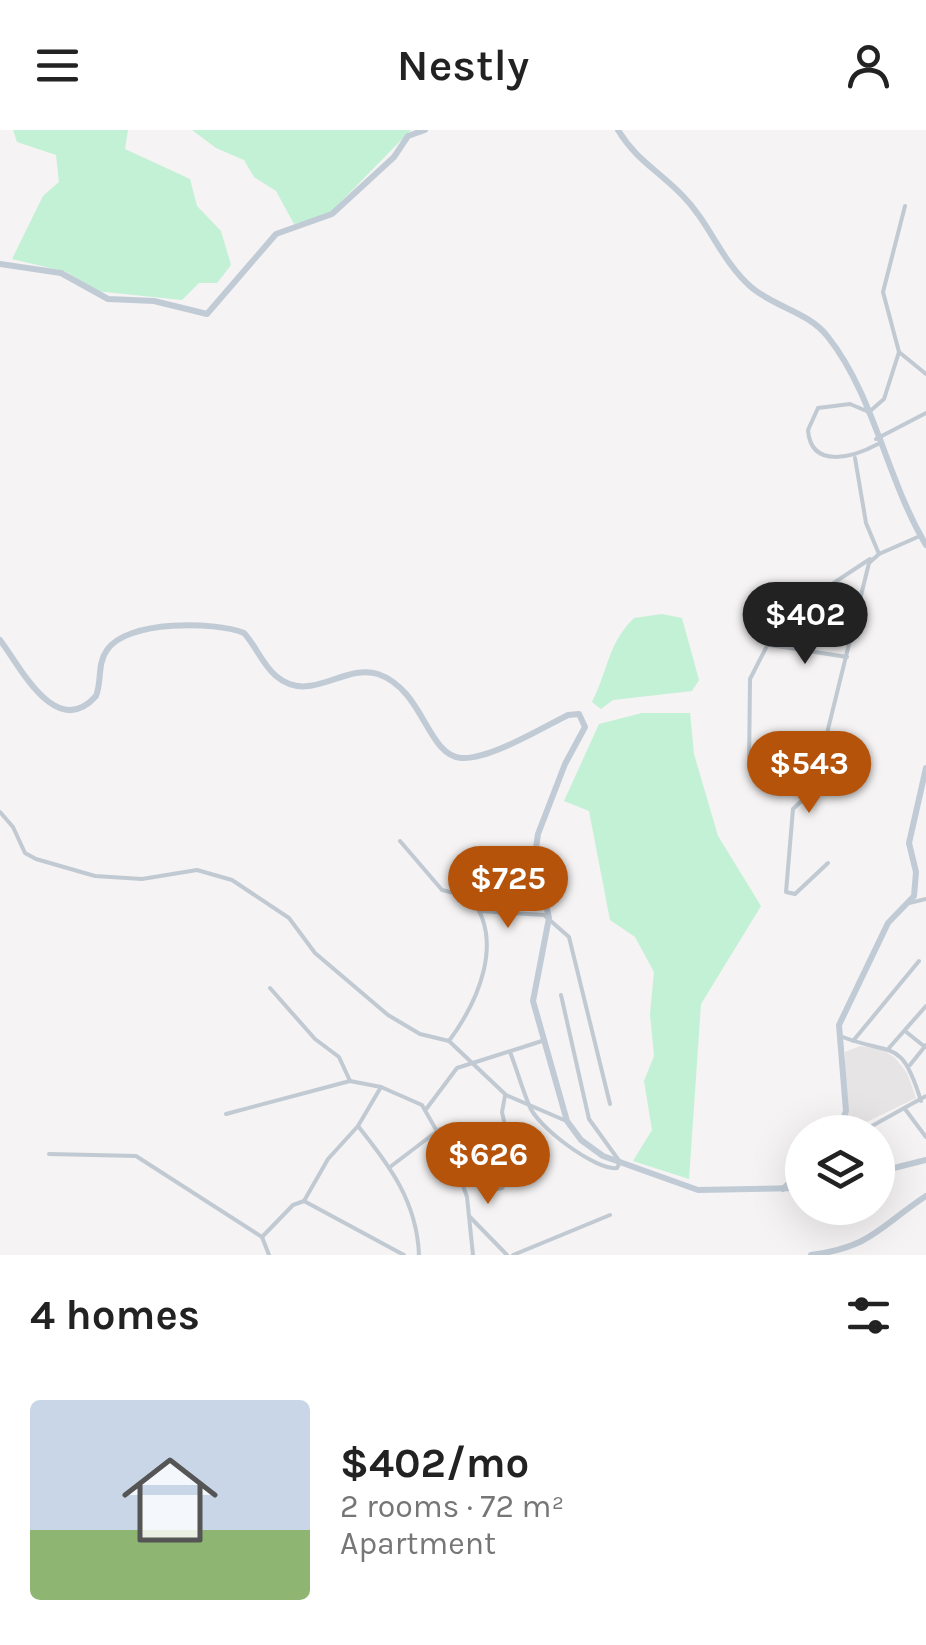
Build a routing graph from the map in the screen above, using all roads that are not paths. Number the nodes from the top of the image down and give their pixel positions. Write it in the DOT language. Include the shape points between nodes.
graph roads {
  1 [pos="425,130"];
  2 [pos="618,130"];
  3 [pos="906,206"];
  4 [pos="0,264"];
  5 [pos="898,352"];
  6 [pos="926,374"];
  7 [pos="869,412"];
  8 [pos="926,413"];
  9 [pos="877,441"];
  10 [pos="855,456"];
  11 [pos="924,541"];
  12 [pos="879,554"];
  13 [pos="873,558"];
  14 [pos="0,640"];
  15 [pos="770,645"];
  16 [pos="846,657"];
  17 [pos="749,768"];
  18 [pos="926,768"];
  19 [pos="0,812"];
  20 [pos="400,841"];
  21 [pos="828,863"];
  22 [pos="926,899"];
  23 [pos="908,903"];
  24 [pos="479,911"];
  25 [pos="549,918"];
  26 [pos="919,962"];
  27 [pos="270,988"];
  28 [pos="562,994"];
  29 [pos="926,1006"];
  30 [pos="904,1031"];
  31 [pos="837,1035"];
  32 [pos="544,1040"];
  33 [pos="449,1041"];
  34 [pos="853,1041"];
  35 [pos="926,1046"];
  36 [pos="889,1048"];
  37 [pos="510,1052"];
  38 [pos="469,1063"];
  39 [pos="910,1065"];
  40 [pos="350,1081"];
  41 [pos="381,1087"];
  42 [pos="506,1095"];
  43 [pos="924,1099"];
  44 [pos="610,1104"];
  45 [pos="529,1107"];
  46 [pos="427,1108"];
  47 [pos="904,1109"];
  48 [pos="226,1114"];
  49 [pos="844,1115"];
  50 [pos="893,1115"];
  51 [pos="566,1120"];
  52 [pos="926,1122"];
  53 [pos="358,1126"];
  54 [pos="440,1128"];
  55 [pos="919,1128"];
  56 [pos="926,1137"];
  57 [pos="926,1152"];
  58 [pos="49,1154"];
  59 [pos="926,1160"];
  60 [pos="455,1162"];
  61 [pos="620,1162"];
  62 [pos="915,1162"];
  63 [pos="390,1166"];
  64 [pos="895,1167"];
  65 [pos="785,1187"];
  66 [pos="782,1190"];
  67 [pos="785,1190"];
  68 [pos="926,1196"];
  69 [pos="304,1200"];
  70 [pos="610,1215"];
  71 [pos="470,1217"];
  72 [pos="262,1237"];
  73 [pos="848,1252"];
  74 [pos="269,1255"];
  75 [pos="404,1255"];
  76 [pos="419,1255"];
  77 [pos="473,1255"];
  78 [pos="510,1255"];
  79 [pos="811,1255"];
  1 -- 4 [label="street" via="408,136 332,214 276,234 206,314 108,299 61,273"];
  2 -- 7 [label="street" via="640,162 683,196 742,278 828,336"];
  3 -- 5 [label="street" via="883,292"];
  5 -- 6 [label="street"];
  5 -- 7 [label="street" via="884,399"];
  7 -- 9 [label="street"];
  7 -- 10 [label="street" via="850,404 814,412 808,436 818,454"];
  8 -- 9 [label="street"];
  9 -- 10 [label="street"];
  9 -- 11 [label="street"];
  10 -- 12 [label="street" via="866,523"];
  11 -- 12 [label="street"];
  12 -- 13 [label="street"];
  13 -- 15 [label="street" via="783,618"];
  13 -- 16 [label="street"];
  14 -- 25 [label="street" via="40,698 65,709 96,696 104,654 113,643 187,625 244,633 270,670 291,684 318,685 367,671 383,676 414,700 440,748 461,758 580,714 585,727 570,750 536,845"];
  15 -- 16 [label="street"];
  15 -- 17 [label="street" via="750,679"];
  16 -- 21 [label="street" via="813,790 793,809 786,892 795,894"];
  18 -- 23 [label="street" via="916,796 910,843 916,885"];
  19 -- 33 [label="street" via="25,853 36,859 95,876 197,870 232,880 289,918 315,954 388,1016"];
  20 -- 24 [label="street" via="442,890 462,893"];
  22 -- 23 [label="street"];
  23 -- 31 [label="street" via="888,922"];
  24 -- 25 [label="street"];
  24 -- 33 [label="street" via="485,941 478,998"];
  25 -- 32 [label="street" via="533,992"];
  25 -- 44 [label="street" via="569,937"];
  26 -- 34 [label="street"];
  27 -- 40 [label="street" via="339,1057"];
  28 -- 61 [label="street" via="589,1119"];
  29 -- 30 [label="street"];
  30 -- 35 [label="street"];
  30 -- 36 [label="street"];
  31 -- 34 [label="street"];
  31 -- 49 [label="street"];
  32 -- 37 [label="street"];
  32 -- 51 [label="street"];
  33 -- 38 [label="street"];
  34 -- 36 [label="street"];
  35 -- 39 [label="street"];
  36 -- 39 [label="street"];
  37 -- 38 [label="street"];
  37 -- 45 [label="street"];
  38 -- 42 [label="street"];
  38 -- 46 [label="street" via="456,1068"];
  39 -- 43 [label="street"];
  40 -- 41 [label="street"];
  40 -- 48 [label="street"];
  41 -- 46 [label="street"];
  41 -- 53 [label="street"];
  42 -- 45 [label="street"];
  42 -- 60 [label="street" via="502,1112 515,1171 509,1182 492,1190"];
  43 -- 47 [label="street"];
  45 -- 51 [label="street"];
  45 -- 61 [label="street" via="580,1154 604,1168"];
  46 -- 54 [label="street"];
  47 -- 50 [label="street"];
  47 -- 55 [label="street"];
  51 -- 61 [label="street" via="587,1146"];
  52 -- 55 [label="street"];
  53 -- 63 [label="street"];
  53 -- 69 [label="street"];
  54 -- 60 [label="street"];
  54 -- 63 [label="street"];
  55 -- 56 [label="street"];
  57 -- 62 [label="street"];
  58 -- 72 [label="street" via="136,1156"];
  59 -- 62 [label="street"];
  60 -- 71 [label="street"];
  61 -- 66 [label="street" via="698,1190"];
  62 -- 64 [label="street"];
  63 -- 76 [label="street" via="415,1216"];
  65 -- 66 [label="street"];
  66 -- 67 [label="street"];
  68 -- 73 [label="street"];
  69 -- 72 [label="street"];
  69 -- 75 [label="street"];
  70 -- 78 [label="street"];
  71 -- 77 [label="street"];
  71 -- 78 [label="street"];
  72 -- 74 [label="street"];
  73 -- 79 [label="street"];
}
